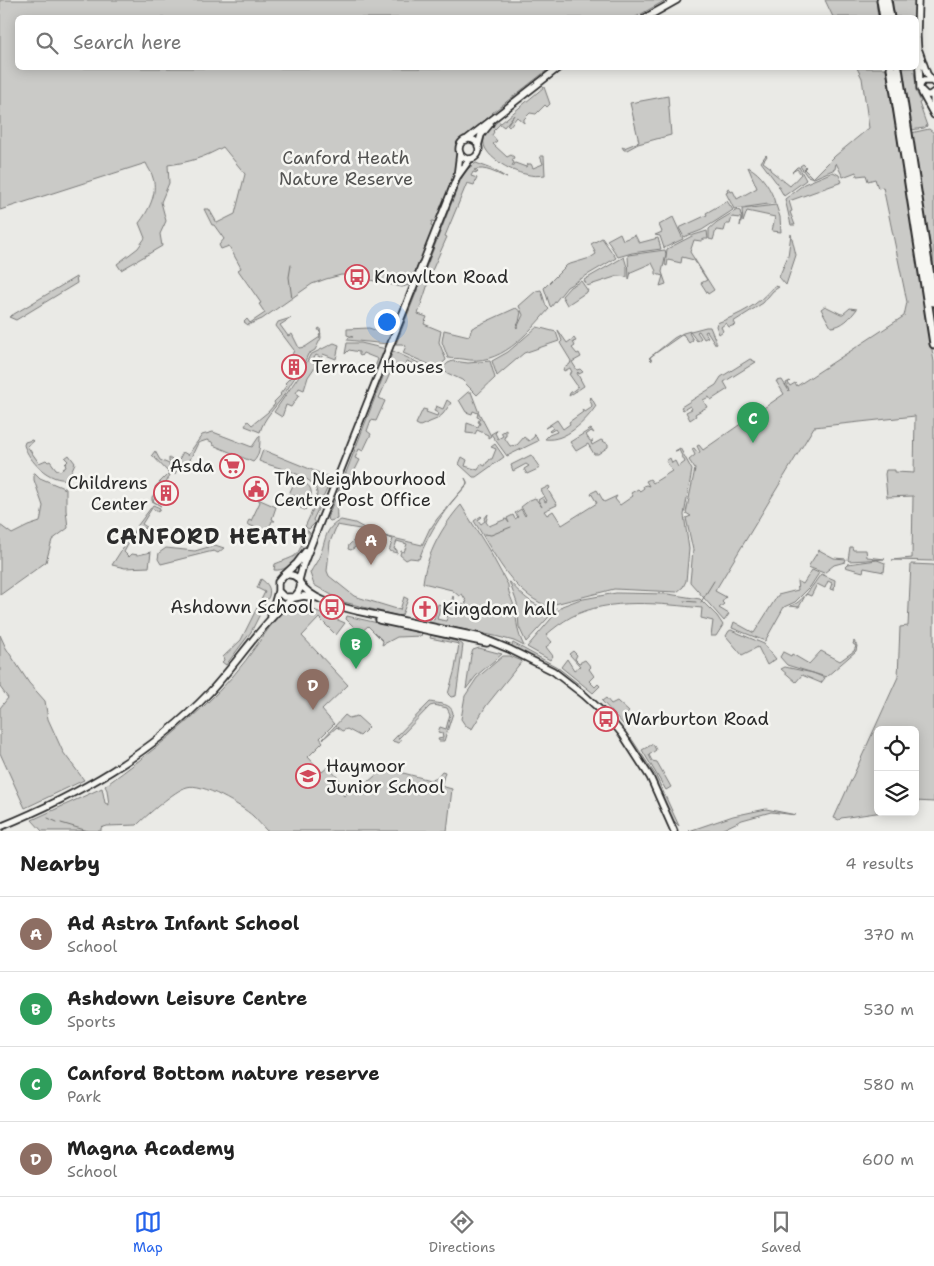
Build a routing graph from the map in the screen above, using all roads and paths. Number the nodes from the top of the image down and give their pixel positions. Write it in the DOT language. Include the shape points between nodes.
graph roads {
  1 [pos="677,0"];
  2 [pos="881,0"];
  3 [pos="887,0"];
  4 [pos="918,0"];
  5 [pos="650,15"];
  6 [pos="884,15"];
  7 [pos="890,15"];
  8 [pos="918,15"];
  9 [pos="919,49"];
  10 [pos="919,66"];
  11 [pos="555,70"];
  12 [pos="891,70"];
  13 [pos="898,70"];
  14 [pos="933,82"];
  15 [pos="920,85"];
  16 [pos="922,93"];
  17 [pos="933,93"];
  18 [pos="500,114"];
  19 [pos="934,115"];
  20 [pos="466,140"];
  21 [pos="478,146"];
  22 [pos="460,153"];
  23 [pos="470,159"];
  24 [pos="457,177"];
  25 [pos="934,302"];
  26 [pos="934,344"];
  27 [pos="312,544"];
  28 [pos="284,575"];
  29 [pos="299,581"];
  30 [pos="278,591"];
  31 [pos="294,597"];
  32 [pos="270,618"];
  33 [pos="405,623"];
  34 [pos="509,649"];
  35 [pos="0,826"];
  36 [pos="674,831"];
  1 -- 5 [label="main road"];
  2 -- 6 [label="highway"];
  3 -- 7 [label="highway"];
  4 -- 8 [label="main road"];
  9 -- 14 [label="main road"];
  10 -- 15 [label="main road"];
  11 -- 18 [label="main road"];
  12 -- 26 [label="highway"];
  13 -- 25 [label="highway"];
  14 -- 15 [label="main road" via="926,80"];
  15 -- 16 [label="main road"];
  16 -- 17 [label="main road"];
  16 -- 19 [label="main road"];
  17 -- 19 [label="main road"];
  18 -- 20 [label="main road"];
  18 -- 21 [label="main road" via="483,131"];
  20 -- 21 [label="main road" via="472,140"];
  20 -- 22 [label="main road" via="460,146"];
  21 -- 23 [label="main road" via="478,154"];
  22 -- 23 [label="main road"];
  22 -- 24 [label="main road"];
  23 -- 24 [label="main road"];
  24 -- 27 [label="main road"];
  27 -- 28 [label="main road"];
  27 -- 29 [label="main road"];
  28 -- 29 [label="main road" via="292,575"];
  28 -- 30 [label="main road" via="278,581"];
  29 -- 31 [label="main road" via="300,589"];
  29 -- 33 [label="main road" via="309,593 338,606"];
  30 -- 31 [label="main road" via="284,597"];
  30 -- 32 [label="main road"];
  31 -- 32 [label="main road"];
  31 -- 33 [label="main road" via="309,596 337,609"];
  32 -- 35 [label="main road" via="208,694 140,754 87,787"];
  33 -- 34 [label="main road"];
  33 -- 34 [label="main road" via="480,637"];
  34 -- 36 [label="main road" via="553,671 609,718 650,776"];
}
